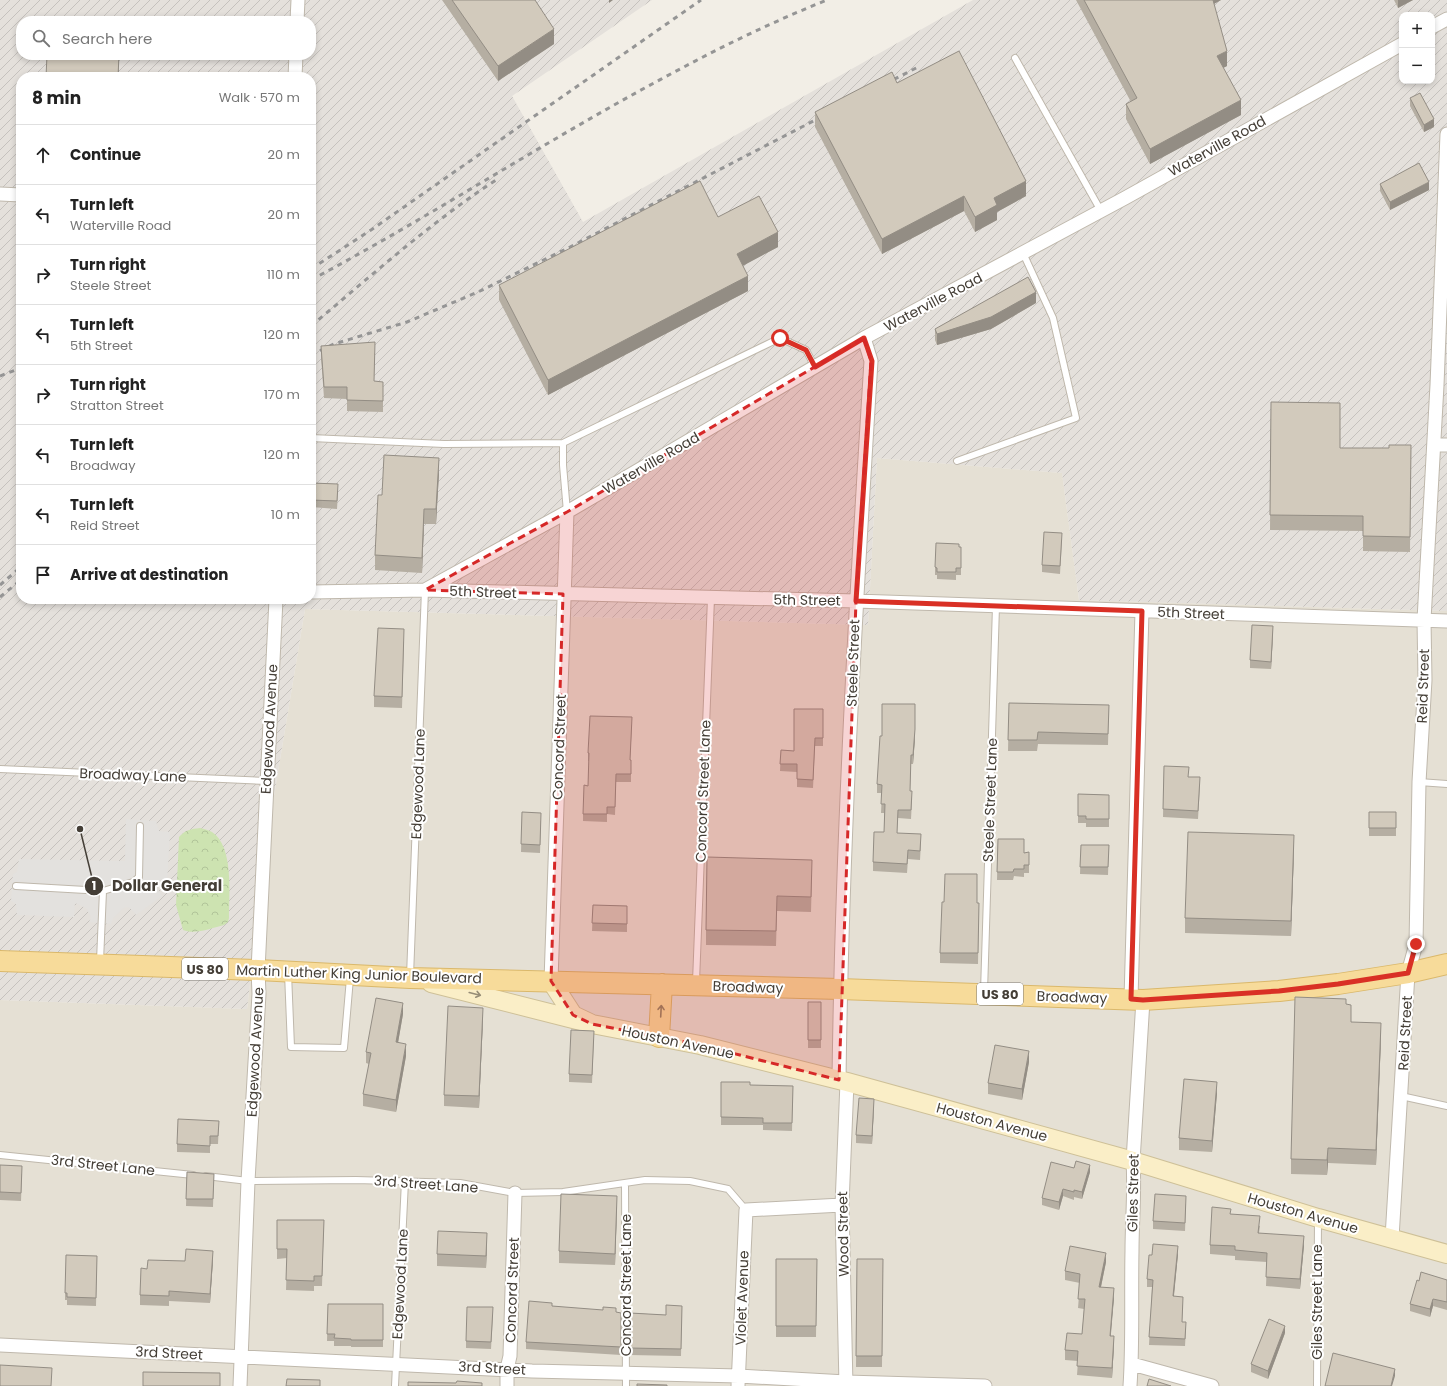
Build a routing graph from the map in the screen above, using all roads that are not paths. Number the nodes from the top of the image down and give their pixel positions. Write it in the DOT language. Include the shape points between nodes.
graph roads {
  1 [pos="298,0"];
  2 [pos="297,16"];
  3 [pos="1447,19"];
  4 [pos="1435,25"];
  5 [pos="1399,46"];
  6 [pos="1015,58"];
  7 [pos="296,60"];
  8 [pos="295,72"];
  9 [pos="1447,134"];
  10 [pos="0,194"];
  11 [pos="16,194"];
  12 [pos="1101,211"];
  13 [pos="1022,253"];
  14 [pos="864,338"];
  15 [pos="815,367"];
  16 [pos="316,438"];
  17 [pos="563,443"];
  18 [pos="1434,445"];
  19 [pos="1447,445"];
  20 [pos="957,461"];
  21 [pos="567,512"];
  22 [pos="425,590"];
  23 [pos="316,592"];
  24 [pos="563,594"];
  25 [pos="711,598"];
  26 [pos="856,601"];
  27 [pos="276,604"];
  28 [pos="996,606"];
  29 [pos="1142,611"];
  30 [pos="1424,620"];
  31 [pos="1447,621"];
  32 [pos="0,769"];
  33 [pos="266,781"];
  34 [pos="1419,782"];
  35 [pos="1447,784"];
  36 [pos="140,826"];
  37 [pos="16,886"];
  38 [pos="103,891"];
  39 [pos="0,961"];
  40 [pos="1447,964"];
  41 [pos="100,965"];
  42 [pos="258,970"];
  43 [pos="288,972"];
  44 [pos="1408,973"];
  45 [pos="350,975"];
  46 [pos="410,978"];
  47 [pos="551,981"];
  48 [pos="662,984"];
  49 [pos="696,985"];
  50 [pos="840,989"];
  51 [pos="984,994"];
  52 [pos="1137,999"];
  53 [pos="592,1024"];
  54 [pos="660,1037"];
  55 [pos="843,1081"];
  56 [pos="1401,1096"];
  57 [pos="1447,1106"];
  58 [pos="0,1155"];
  59 [pos="1133,1161"];
  60 [pos="248,1181"];
  61 [pos="405,1181"];
  62 [pos="625,1184"];
  63 [pos="515,1193"];
  64 [pos="842,1205"];
  65 [pos="746,1210"];
  66 [pos="1318,1218"];
  67 [pos="1392,1238"];
  68 [pos="1447,1254"];
  69 [pos="0,1345"];
  70 [pos="241,1356"];
  71 [pos="396,1364"];
  72 [pos="1132,1364"];
  73 [pos="507,1369"];
  74 [pos="626,1380"];
  75 [pos="738,1381"];
  76 [pos="846,1384"];
  77 [pos="240,1386"];
  78 [pos="395,1386"];
  79 [pos="507,1386"];
  80 [pos="985,1386"];
  81 [pos="1130,1386"];
  82 [pos="1212,1386"];
  83 [pos="1317,1386"];
  1 -- 2 [label="street"];
  3 -- 4 [label="street"];
  5 -- 12 [label="street, Waterville Road"];
  6 -- 12 [label="lane"];
  7 -- 8 [label="street"];
  9 -- 18 [label="street, Reid Street"];
  10 -- 11 [label="street"];
  12 -- 13 [label="street, Waterville Road"];
  13 -- 14 [label="street, Waterville Road"];
  13 -- 20 [label="lane" via="1053,318 1076,418"];
  14 -- 15 [label="street, Waterville Road"];
  14 -- 26 [label="street, Steele Street" via="872,361"];
  15 -- 17 [label="lane" via="806,350 780,338"];
  15 -- 21 [label="street, Waterville Road"];
  16 -- 17 [label="lane" via="444,444"];
  17 -- 21 [label="lane"];
  18 -- 19 [label="street"];
  18 -- 30 [label="street, Reid Street"];
  21 -- 22 [label="street, Waterville Road"];
  21 -- 24 [label="street, Concord Street"];
  22 -- 23 [label="street, 5th Street"];
  22 -- 24 [label="street, 5th Street"];
  22 -- 46 [label="lane, Edgewood Lane"];
  24 -- 25 [label="street, 5th Street"];
  24 -- 47 [label="street, Concord Street"];
  25 -- 26 [label="street, 5th Street"];
  25 -- 49 [label="lane, Concord Street Lane"];
  26 -- 28 [label="street, 5th Street"];
  26 -- 50 [label="street, Steele Street"];
  27 -- 33 [label="street, Edgewood Avenue"];
  28 -- 29 [label="street, 5th Street"];
  28 -- 51 [label="lane, Steele Street Lane"];
  29 -- 30 [label="street, 5th Street"];
  29 -- 52 [label="street, Giles Street"];
  30 -- 31 [label="street, 5th Street"];
  30 -- 34 [label="street, Reid Street" via="1425,680"];
  32 -- 33 [label="lane, Broadway Lane"];
  33 -- 42 [label="street, Edgewood Avenue"];
  34 -- 35 [label="lane"];
  34 -- 44 [label="street, Reid Street" via="1416,944"];
  36 -- 38 [label="lane" via="139,877 133,882"];
  37 -- 38 [label="lane"];
  38 -- 41 [label="lane"];
  39 -- 41 [label="main road, Martin Luther King Junior Boulevard / US 80"];
  40 -- 44 [label="main road, Broadway / US 80"];
  41 -- 42 [label="main road, Martin Luther King Junior Boulevard / US 80"];
  42 -- 43 [label="main road, Martin Luther King Junior Boulevard / US 80"];
  42 -- 60 [label="street, Edgewood Avenue" via="259,994"];
  43 -- 45 [label="main road, Martin Luther King Junior Boulevard / US 80"];
  43 -- 45 [label="lane" via="291,1047 344,1048"];
  44 -- 52 [label="main road, Broadway / US 80" via="1279,991"];
  44 -- 56 [label="street, Reid Street"];
  45 -- 46 [label="main road, Martin Luther King Junior Boulevard / US 80"];
  46 -- 47 [label="main road, Martin Luther King Junior Boulevard / US 80"];
  46 -- 53 [label="street, one-way"];
  47 -- 48 [label="main road, Broadway / US 80"];
  47 -- 53 [label="street, Houston Avenue" via="573,1015"];
  48 -- 49 [label="main road, Broadway / US 80"];
  54 -- 48 [label="main road, one-way"];
  49 -- 50 [label="main road, Broadway / US 80"];
  50 -- 51 [label="main road, Broadway / US 80"];
  50 -- 55 [label="street, Wood Street"];
  51 -- 52 [label="main road, Broadway / US 80"];
  52 -- 59 [label="street, Giles Street"];
  53 -- 54 [label="street, Houston Avenue"];
  54 -- 55 [label="street, Houston Avenue"];
  55 -- 59 [label="street, Houston Avenue"];
  55 -- 64 [label="street, Wood Street"];
  56 -- 57 [label="lane"];
  56 -- 67 [label="street, Reid Street"];
  58 -- 60 [label="lane, 3rd Street Lane"];
  59 -- 66 [label="street, Houston Avenue"];
  59 -- 72 [label="street, Giles Street"];
  60 -- 61 [label="lane, 3rd Street Lane"];
  60 -- 70 [label="street, Edgewood Avenue"];
  61 -- 63 [label="lane, 3rd Street Lane" via="460,1184"];
  61 -- 71 [label="lane, Edgewood Lane"];
  62 -- 63 [label="lane, 3rd Street Lane" via="563,1192"];
  62 -- 65 [label="lane, 3rd Street Lane" via="646,1180 690,1181 728,1189"];
  62 -- 74 [label="lane, Concord Street Lane"];
  63 -- 73 [label="street, Concord Street" via="510,1356"];
  64 -- 65 [label="street"];
  64 -- 76 [label="street, Wood Street"];
  65 -- 75 [label="street, Violet Avenue"];
  66 -- 67 [label="street, Houston Avenue"];
  66 -- 83 [label="lane, Giles Street Lane"];
  67 -- 68 [label="street, Houston Avenue"];
  69 -- 70 [label="street, 3rd Street"];
  70 -- 71 [label="street, 3rd Street"];
  70 -- 77 [label="street, Edgewood Avenue"];
  71 -- 73 [label="street, 3rd Street"];
  71 -- 78 [label="lane, Edgewood Lane"];
  72 -- 81 [label="street, Giles Street"];
  72 -- 82 [label="street"];
  73 -- 74 [label="street, 3rd Street"];
  73 -- 79 [label="street, Concord Street"];
  74 -- 75 [label="street, 3rd Street"];
  75 -- 76 [label="street, 3rd Street"];
  76 -- 80 [label="street, 3rd Street"];
}
